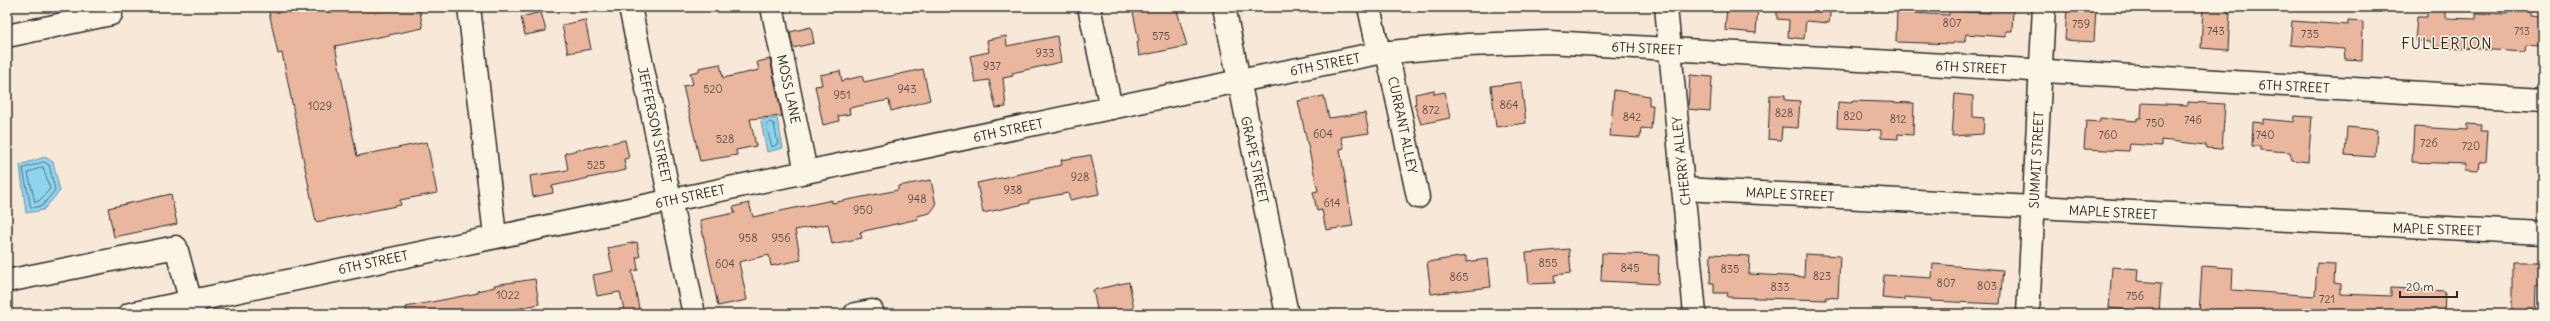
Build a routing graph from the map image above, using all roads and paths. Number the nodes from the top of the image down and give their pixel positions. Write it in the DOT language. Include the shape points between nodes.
graph roads {
  1 [pos="469,7"];
  2 [pos="630,7"];
  3 [pos="772,7"];
  4 [pos="1089,7"];
  5 [pos="1224,7"];
  6 [pos="1369,7"];
  7 [pos="1666,7"];
  8 [pos="2044,7"];
  9 [pos="111,14"];
  10 [pos="7,36"];
  11 [pos="1670,50"];
  12 [pos="1383,53"];
  13 [pos="2040,71"];
  14 [pos="1239,81"];
  15 [pos="2543,100"];
  16 [pos="1111,108"];
  17 [pos="806,172"];
  18 [pos="1684,189"];
  19 [pos="1418,197"];
  20 [pos="670,200"];
  21 [pos="2033,207"];
  22 [pos="2543,233"];
  23 [pos="495,236"];
  24 [pos="7,281"];
  25 [pos="193,307"];
  26 [pos="130,314"];
  27 [pos="694,314"];
  28 [pos="1287,314"];
  29 [pos="1695,314"];
  30 [pos="2028,314"];
  1 -- 23 [label="street"];
  2 -- 20 [label="street, JEFFERSON STREET"];
  3 -- 17 [label="street, MOSS LANE"];
  4 -- 16 [label="street"];
  5 -- 14 [label="street, GRAPE STREET"];
  6 -- 12 [label="street, CURRANT ALLEY"];
  7 -- 11 [label="street, CHERRY ALLEY"];
  8 -- 13 [label="street, SUMMIT STREET"];
  9 -- 10 [label="street"];
  11 -- 12 [label="street, 6TH STREET" via="1549,42 1468,44"];
  11 -- 13 [label="street, 6TH STREET"];
  11 -- 18 [label="street, CHERRY ALLEY"];
  12 -- 14 [label="street, 6TH STREET"];
  12 -- 19 [label="street, CURRANT ALLEY"];
  13 -- 15 [label="street, 6TH STREET"];
  13 -- 21 [label="street, SUMMIT STREET"];
  14 -- 16 [label="street, 6TH STREET"];
  14 -- 28 [label="street, GRAPE STREET"];
  16 -- 17 [label="street, 6TH STREET"];
  17 -- 20 [label="street, 6TH STREET"];
  18 -- 21 [label="street, MAPLE STREET"];
  18 -- 29 [label="street, CHERRY ALLEY"];
  20 -- 23 [label="street, 6TH STREET"];
  20 -- 27 [label="street, JEFFERSON STREET"];
  21 -- 22 [label="street, MAPLE STREET" via="2325,224"];
  21 -- 30 [label="street, SUMMIT STREET"];
  23 -- 25 [label="street, 6TH STREET"];
  24 -- 25 [label="street" via="176,247"];
  25 -- 26 [label="street, 6TH STREET"];
}
